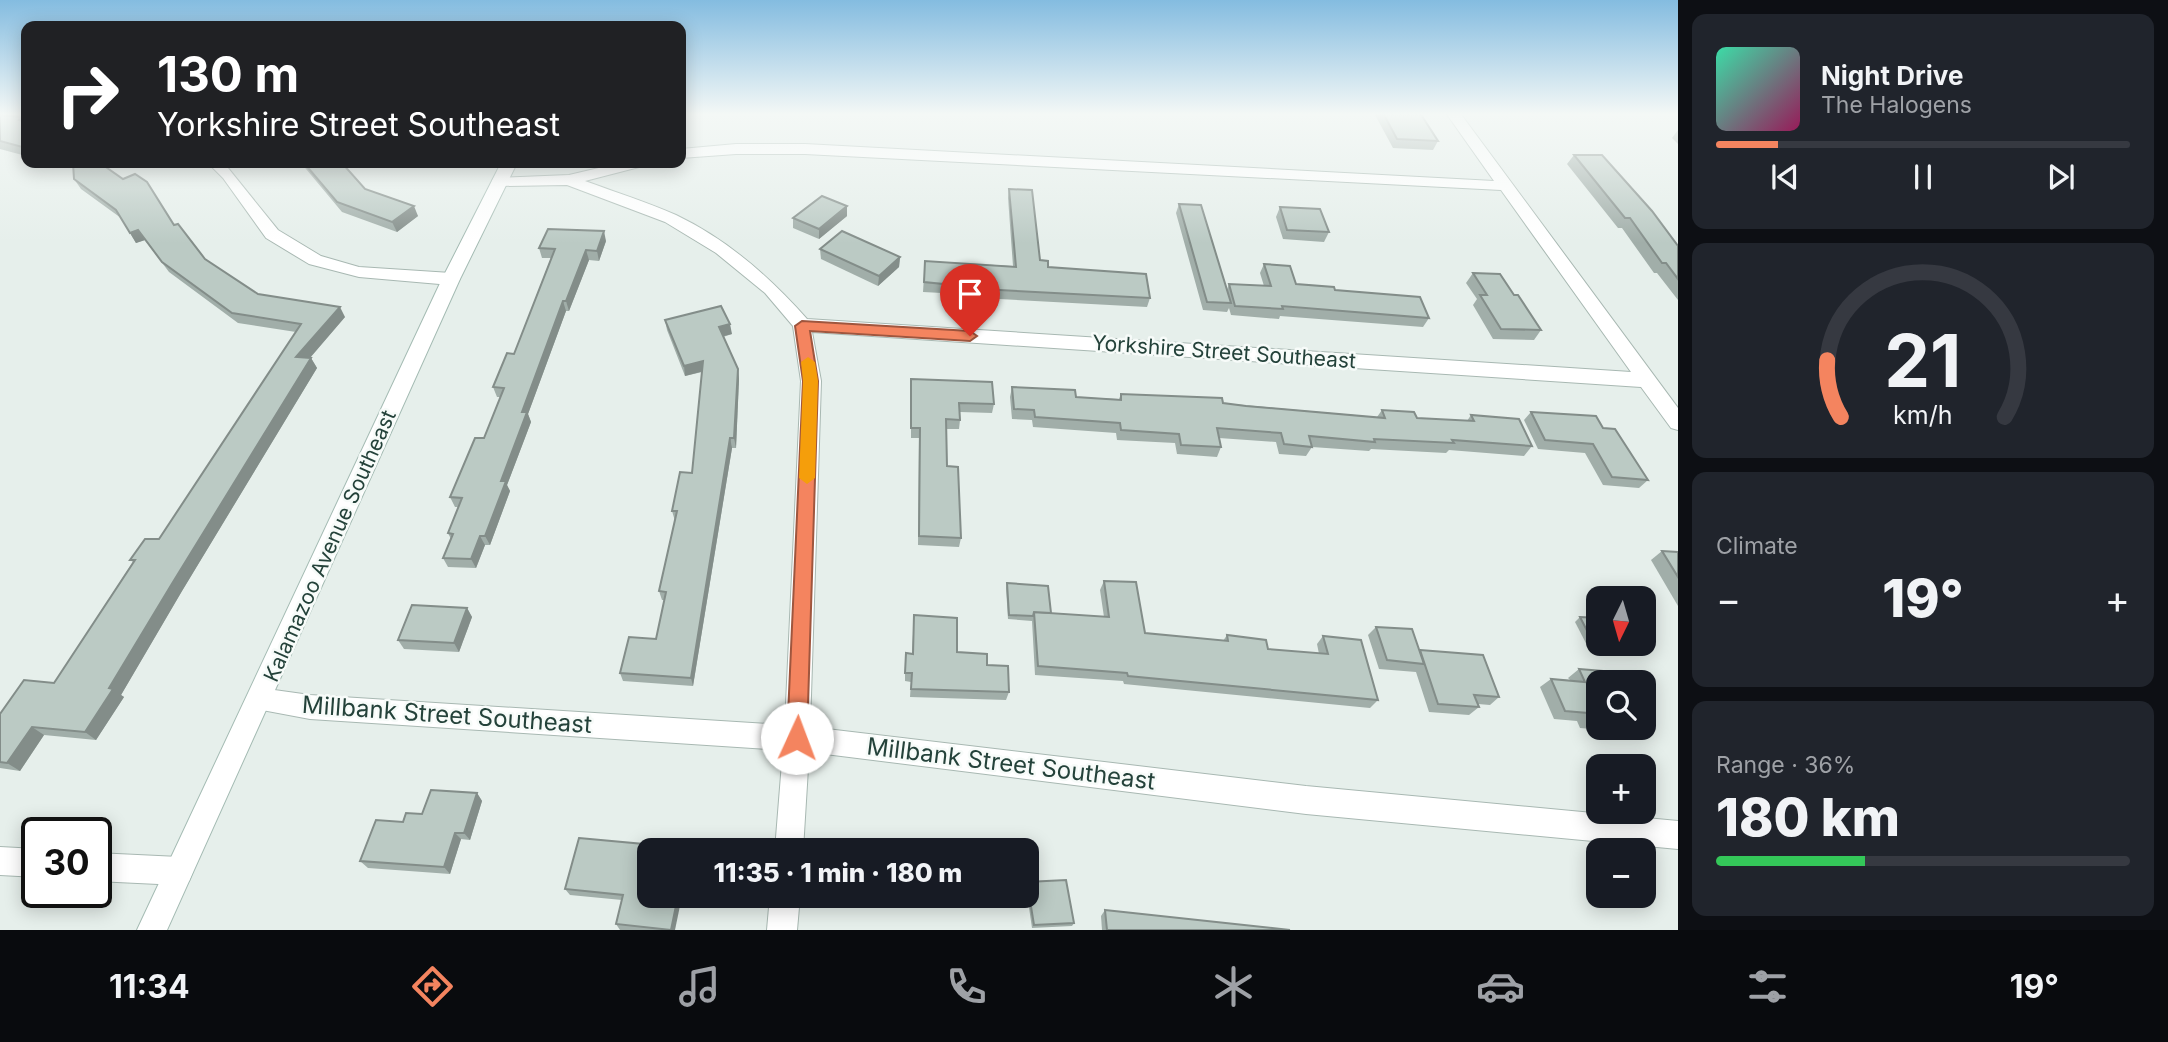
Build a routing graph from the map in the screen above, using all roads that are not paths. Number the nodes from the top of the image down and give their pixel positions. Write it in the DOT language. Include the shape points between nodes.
graph roads {
  1 [pos="945,156"];
  2 [pos="1485,156"];
  3 [pos="220,168"];
  4 [pos="618,168"];
  5 [pos="505,172"];
  6 [pos="569,180"];
  7 [pos="1506,186"];
  8 [pos="451,279"];
  9 [pos="802,326"];
  10 [pos="1646,380"];
  11 [pos="1678,423"];
  12 [pos="260,701"];
  13 [pos="797,738"];
  14 [pos="1678,835"];
  15 [pos="790,838"];
  16 [pos="0,861"];
  17 [pos="21,862"];
  18 [pos="112,868"];
  19 [pos="178,871"];
  20 [pos="784,908"];
  21 [pos="152,930"];
  22 [pos="782,930"];
  1 -- 7 [label="street"];
  2 -- 7 [label="street"];
  3 -- 8 [label="street" via="272,234 315,260 359,272"];
  4 -- 6 [label="street"];
  5 -- 6 [label="street"];
  5 -- 8 [label="street, Kalamazoo Avenue Southeast"];
  6 -- 9 [label="street" via="671,219 722,249 771,289"];
  7 -- 10 [label="street"];
  8 -- 12 [label="street, Kalamazoo Avenue Southeast"];
  9 -- 10 [label="street, Yorkshire Street Southeast"];
  9 -- 13 [label="street" via="811,381"];
  10 -- 11 [label="street"];
  12 -- 13 [label="street, Millbank Street Southeast"];
  12 -- 19 [label="street, Kalamazoo Avenue Southeast"];
  13 -- 14 [label="street, Millbank Street Southeast" via="1306,800"];
  13 -- 15 [label="street"];
  16 -- 17 [label="street"];
  18 -- 19 [label="street"];
  19 -- 21 [label="street, Kalamazoo Avenue Southeast"];
  20 -- 22 [label="street"];
}
